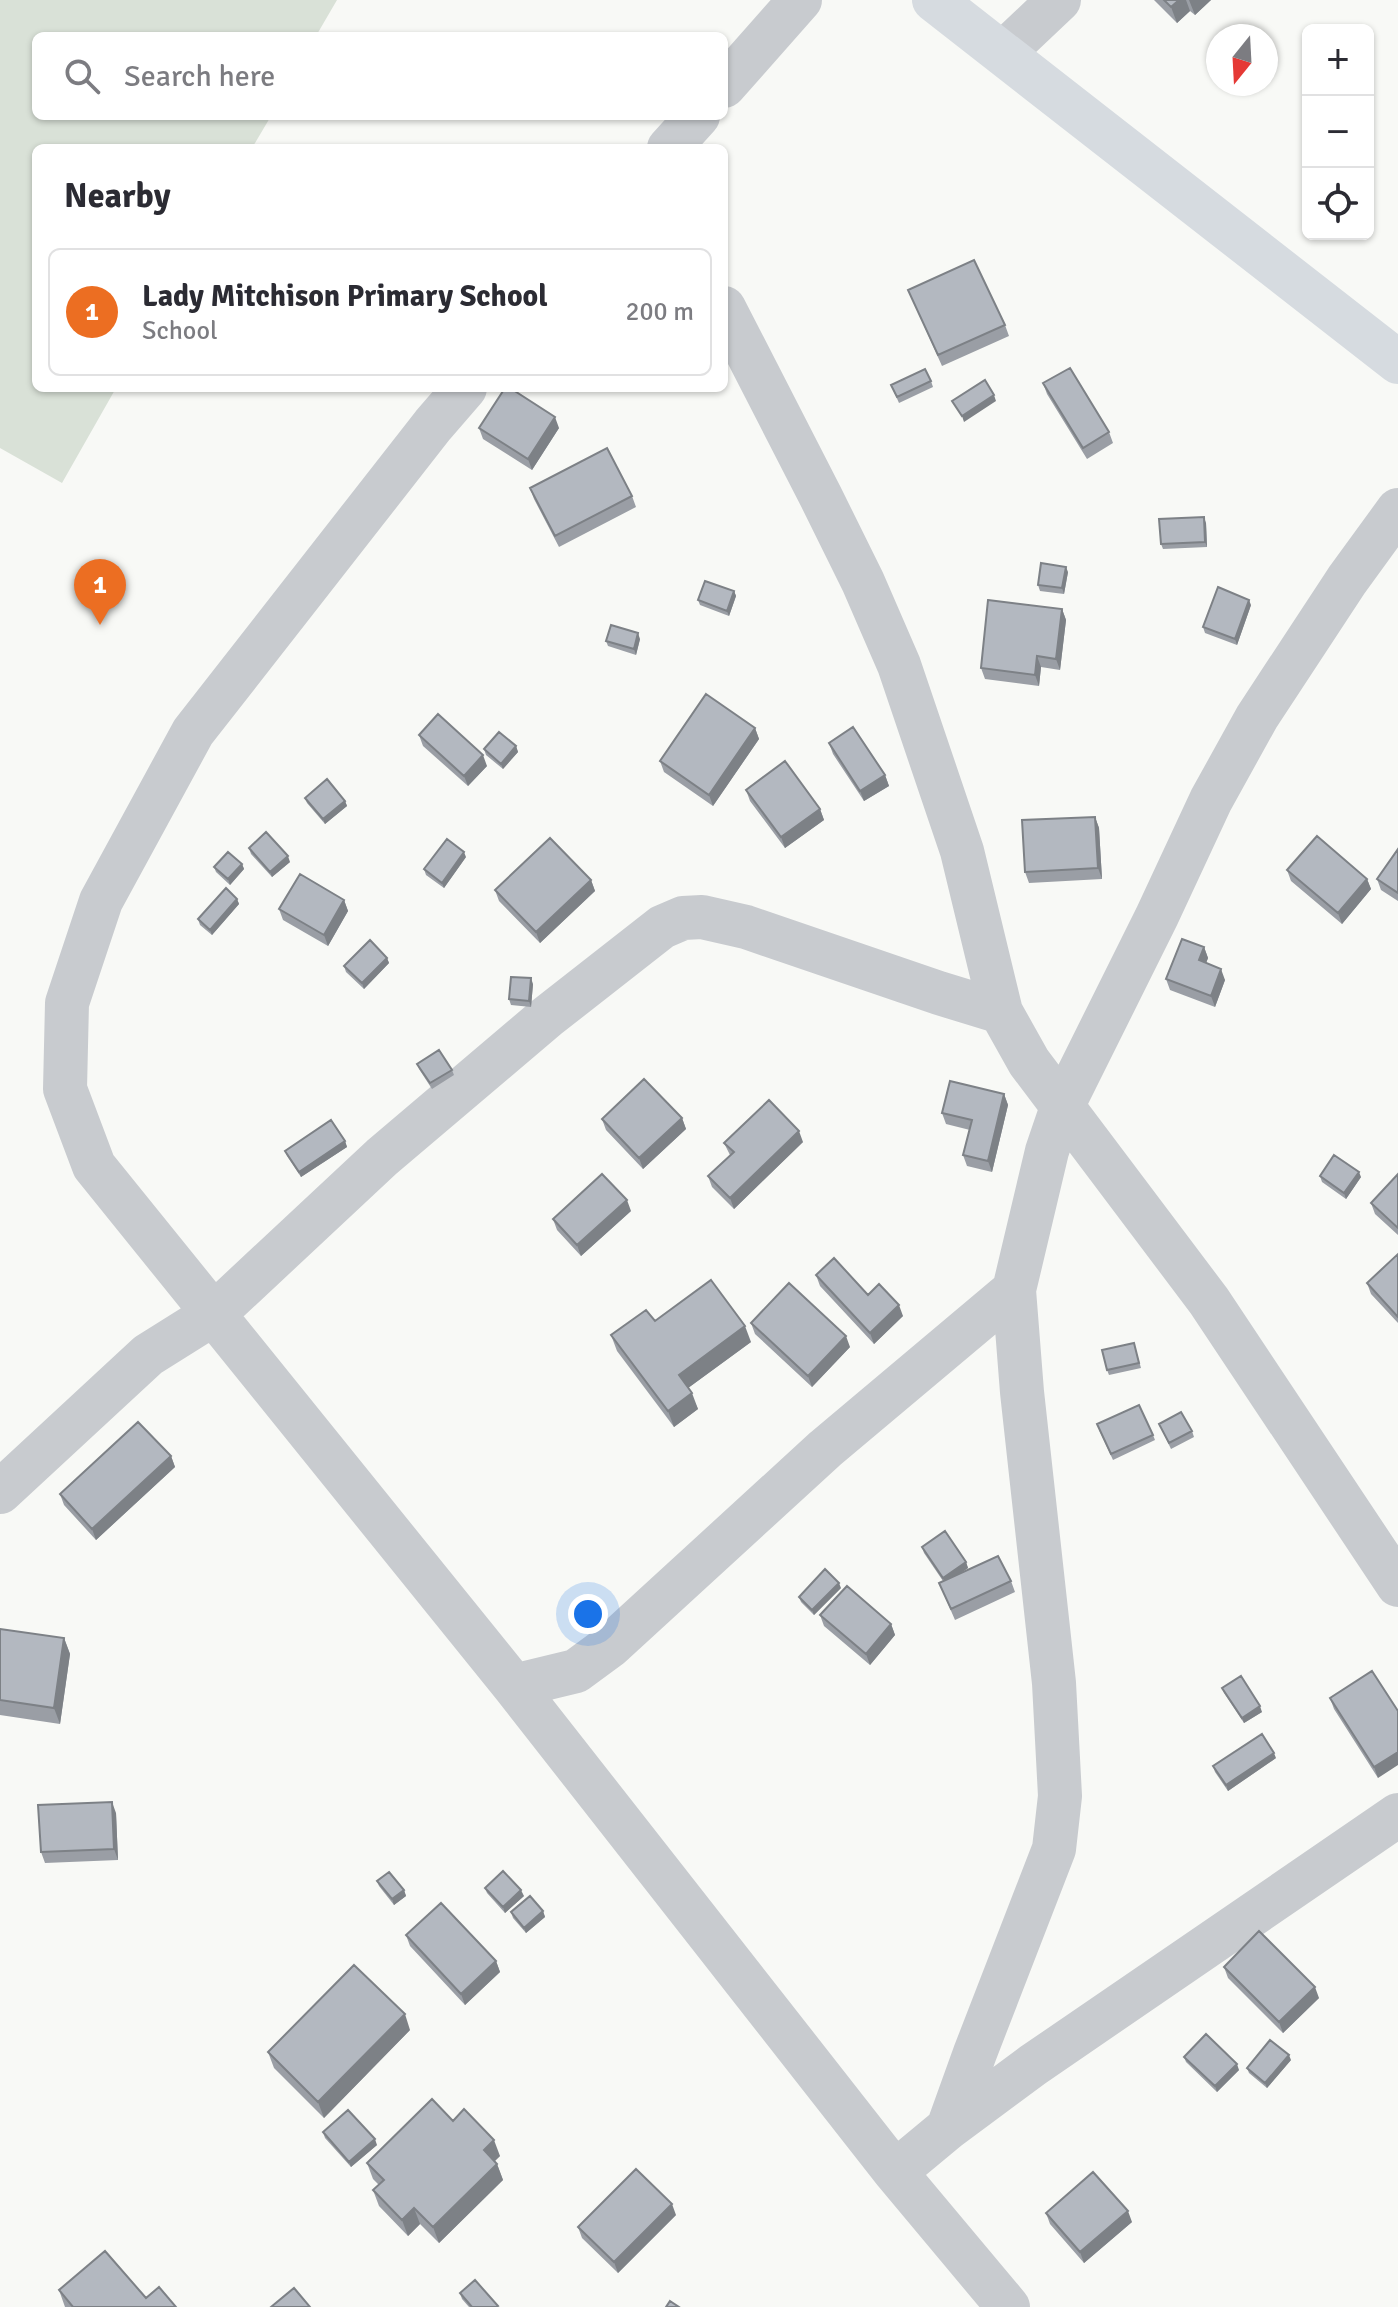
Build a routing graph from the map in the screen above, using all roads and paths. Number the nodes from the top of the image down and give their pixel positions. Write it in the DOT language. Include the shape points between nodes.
graph roads {
  1 [pos="800,0"];
  2 [pos="934,0"];
  3 [pos="1059,0"];
  4 [pos="1003,53"];
  5 [pos="728,81"];
  6 [pos="694,120"];
  7 [pos="673,144"];
  8 [pos="728,316"];
  9 [pos="1398,362"];
  10 [pos="462,392"];
  11 [pos="1398,510"];
  12 [pos="1001,1012"];
  13 [pos="1062,1107"];
  14 [pos="1014,1290"];
  15 [pos="215,1313"];
  16 [pos="0,1492"];
  17 [pos="1398,1585"];
  18 [pos="514,1686"];
  19 [pos="1398,1815"];
  20 [pos="948,2128"];
  21 [pos="895,2172"];
  22 [pos="1008,2307"];
  1 -- 5 [label="street"];
  2 -- 4 [label="main road"];
  3 -- 4 [label="street"];
  4 -- 9 [label="main road"];
  6 -- 7 [label="street"];
  8 -- 12 [label="street" via="842,539 899,665 962,851"];
  10 -- 15 [label="street" via="193,732 101,901 67,1003 65,1089 94,1166"];
  11 -- 13 [label="street" via="1257,717 1226,772"];
  12 -- 13 [label="street"];
  12 -- 15 [label="street" via="746,927 683,918 662,927 547,1017 382,1157"];
  13 -- 14 [label="street"];
  13 -- 17 [label="street" via="1209,1301"];
  14 -- 18 [label="street" via="825,1449 610,1646 576,1671"];
  14 -- 20 [label="street" via="1054,1683 1060,1796 1054,1849"];
  15 -- 16 [label="street" via="148,1355"];
  15 -- 18 [label="street"];
  18 -- 21 [label="street"];
  19 -- 20 [label="street"];
  20 -- 21 [label="street"];
  21 -- 22 [label="street"];
}
